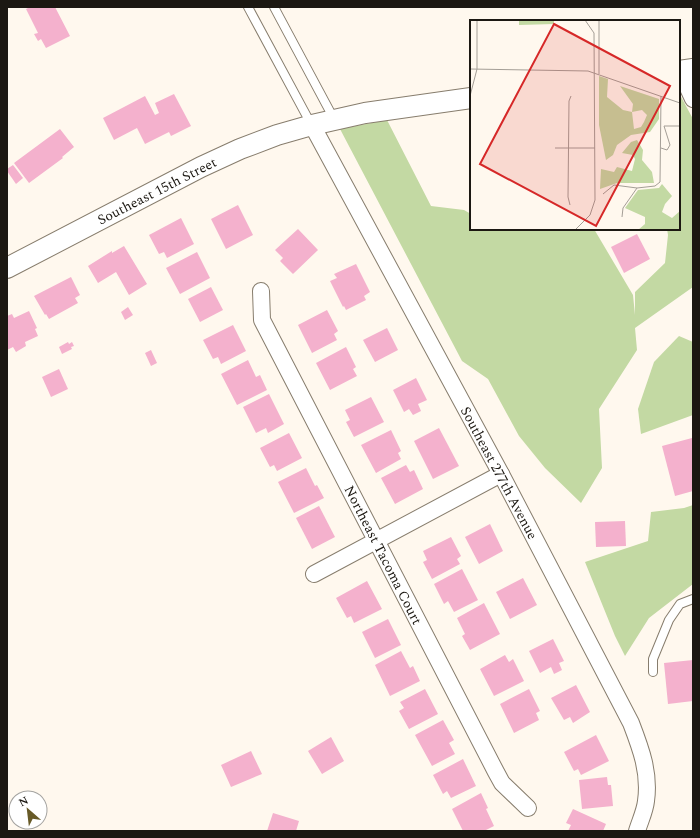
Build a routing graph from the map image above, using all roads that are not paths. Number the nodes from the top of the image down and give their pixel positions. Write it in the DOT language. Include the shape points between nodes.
graph roads {
  1 [pos="248,7"];
  2 [pos="274,7"];
  3 [pos="684,70"];
  4 [pos="470,98"];
  5 [pos="693,99"];
  6 [pos="334,120"];
  7 [pos="312,125"];
  8 [pos="7,268"];
  9 [pos="260,291"];
  10 [pos="501,474"];
  11 [pos="376,541"];
  12 [pos="314,574"];
  13 [pos="693,599"];
  14 [pos="653,672"];
  15 [pos="528,808"];
  16 [pos="637,831"];
  1 -- 7 [label="lane"];
  2 -- 6 [label="lane"];
  3 -- 5 [label="street"];
  4 -- 6 [label="street, Southeast 15th Street" via="365,112"];
  6 -- 7 [label="street, Southeast 15th Street"];
  7 -- 8 [label="street, Southeast 15th Street" via="277,135 201,167"];
  7 -- 10 [label="street, Southeast 277th Avenue"];
  9 -- 11 [label="street, Northeast Tacoma Court" via="262,320"];
  10 -- 11 [label="street"];
  10 -- 16 [label="street, Southeast 277th Avenue" via="631,723 643,753 648,779 646,802"];
  11 -- 12 [label="street"];
  11 -- 15 [label="street, Northeast Tacoma Court" via="502,784"];
  13 -- 14 [label="lane" via="680,604 669,620 653,659"];
}
